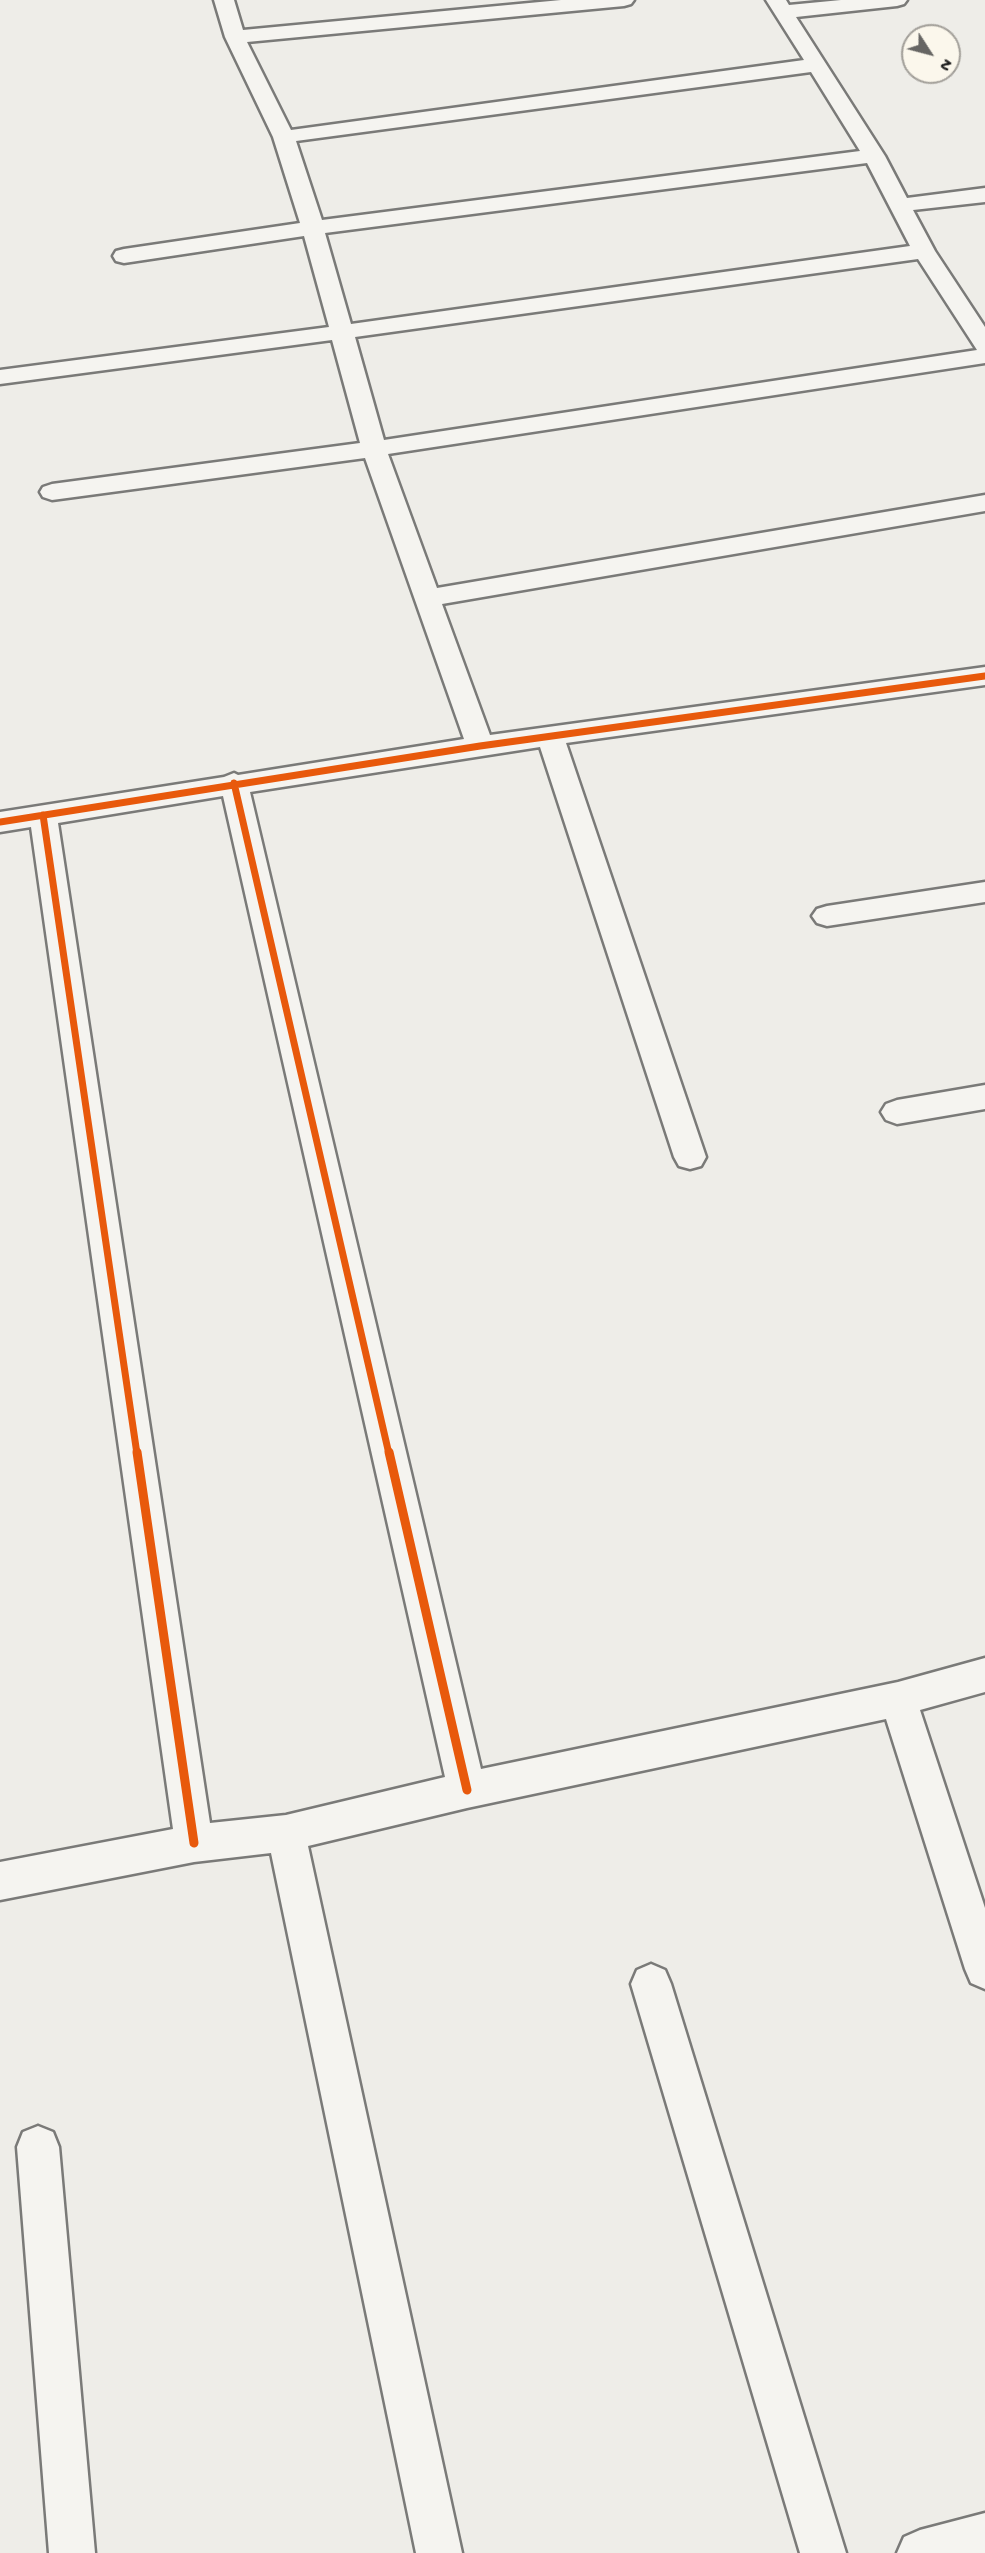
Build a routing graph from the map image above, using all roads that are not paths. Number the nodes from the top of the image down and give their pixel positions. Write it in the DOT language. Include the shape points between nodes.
graph roads {
  1 [pos="224,0"];
  2 [pos="624,0"];
  3 [pos="897,0"];
  4 [pos="780,6"];
  5 [pos="235,37"];
  6 [pos="816,65"];
  7 [pos="284,137"];
  8 [pos="874,156"];
  9 [pos="985,195"];
  10 [pos="901,205"];
  11 [pos="313,228"];
  12 [pos="924,251"];
  13 [pos="124,256"];
  14 [pos="343,332"];
  15 [pos="985,345"];
  16 [pos="985,356"];
  17 [pos="0,377"];
  18 [pos="374,449"];
  19 [pos="52,492"];
  20 [pos="985,503"];
  21 [pos="427,598"];
  22 [pos="985,676"];
  23 [pos="550,738"];
  24 [pos="480,747"];
  25 [pos="234,783"];
  26 [pos="44,815"];
  27 [pos="0,822"];
  28 [pos="985,892"];
  29 [pos="826,916"];
  30 [pos="985,1097"];
  31 [pos="897,1112"];
  32 [pos="690,1157"];
  33 [pos="985,1675"];
  34 [pos="898,1699"];
  35 [pos="467,1790"];
  36 [pos="286,1833"];
  37 [pos="194,1843"];
  38 [pos="0,1881"];
  39 [pos="985,1970"];
  40 [pos="651,1984"];
  41 [pos="38,2147"];
  42 [pos="985,2536"];
  43 [pos="72,2553"];
  44 [pos="439,2553"];
  45 [pos="823,2553"];
  46 [pos="920,2553"];
  1 -- 5 [label="street"];
  2 -- 5 [label="street"];
  3 -- 4 [label="street"];
  4 -- 6 [label="street"];
  5 -- 7 [label="street"];
  6 -- 7 [label="street"];
  6 -- 8 [label="street"];
  7 -- 11 [label="street"];
  8 -- 10 [label="street"];
  8 -- 11 [label="street"];
  9 -- 10 [label="street"];
  10 -- 12 [label="street"];
  11 -- 13 [label="street"];
  11 -- 14 [label="street"];
  12 -- 14 [label="street"];
  12 -- 15 [label="street"];
  14 -- 17 [label="street"];
  14 -- 18 [label="street"];
  16 -- 18 [label="street"];
  18 -- 19 [label="street"];
  18 -- 21 [label="street"];
  20 -- 21 [label="street"];
  21 -- 24 [label="street"];
  22 -- 23 [label="street"];
  23 -- 24 [label="street"];
  23 -- 32 [label="street"];
  24 -- 25 [label="street"];
  25 -- 26 [label="street"];
  25 -- 35 [label="street"];
  26 -- 27 [label="street"];
  26 -- 37 [label="street"];
  28 -- 29 [label="street"];
  30 -- 31 [label="street"];
  33 -- 34 [label="street"];
  34 -- 35 [label="street"];
  34 -- 39 [label="street"];
  35 -- 36 [label="street"];
  36 -- 37 [label="street"];
  36 -- 44 [label="street"];
  37 -- 38 [label="street"];
  40 -- 45 [label="street"];
  41 -- 43 [label="street"];
  42 -- 46 [label="street"];
}
